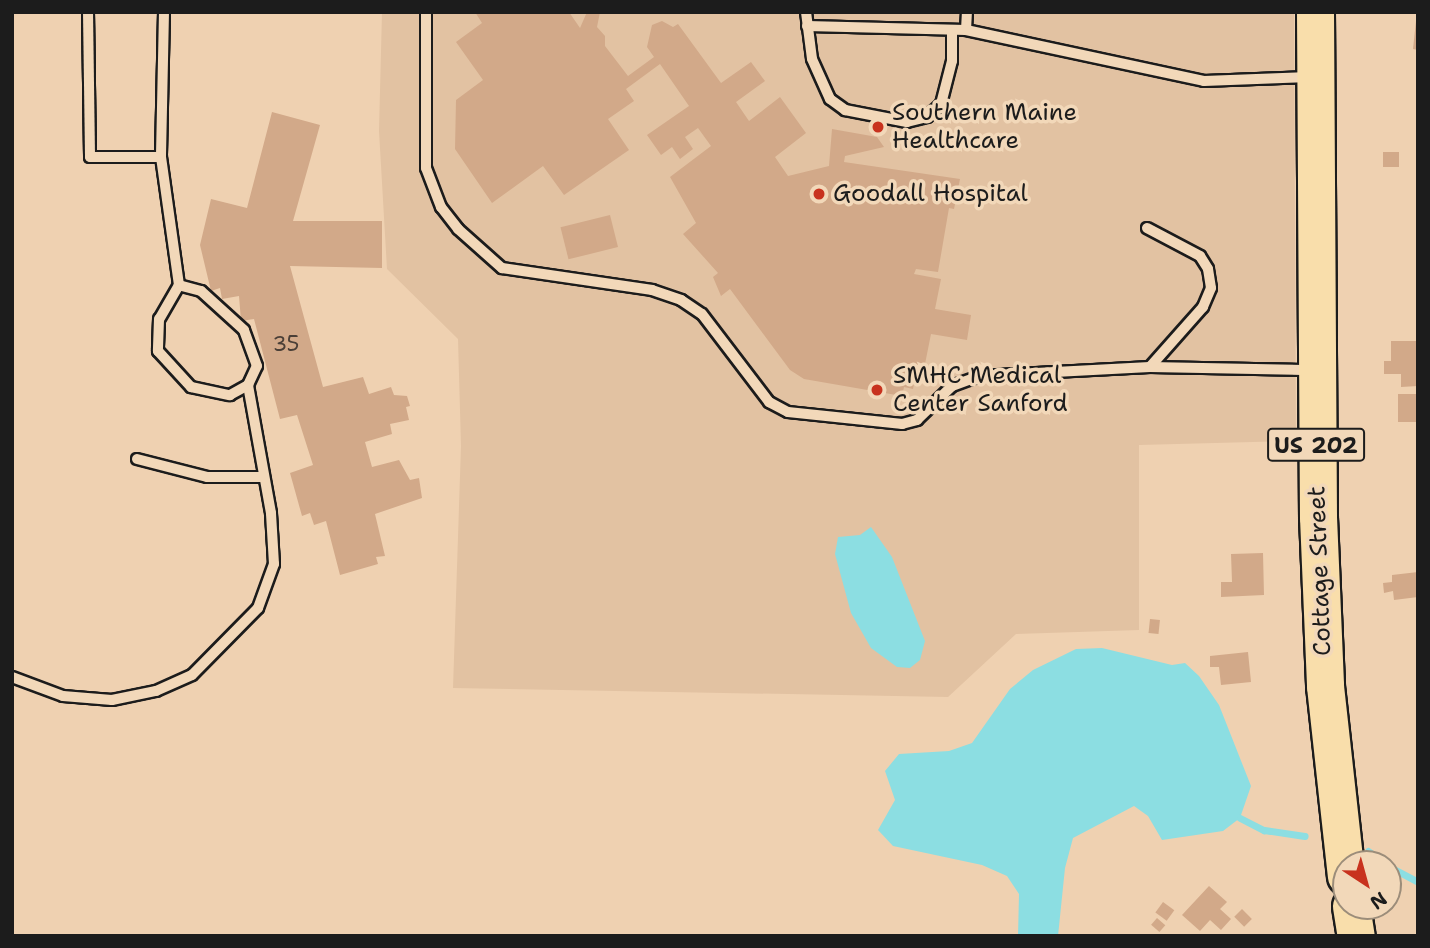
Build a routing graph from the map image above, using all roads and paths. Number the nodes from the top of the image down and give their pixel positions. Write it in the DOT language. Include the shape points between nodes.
graph roads {
  1 [pos="88,12"];
  2 [pos="164,12"];
  3 [pos="426,12"];
  4 [pos="806,12"];
  5 [pos="967,12"];
  6 [pos="1315,12"];
  7 [pos="807,26"];
  8 [pos="952,30"];
  9 [pos="966,30"];
  10 [pos="1313,77"];
  11 [pos="161,157"];
  12 [pos="1147,228"];
  13 [pos="179,285"];
  14 [pos="1150,367"];
  15 [pos="1316,370"];
  16 [pos="248,385"];
  17 [pos="137,458"];
  18 [pos="264,477"];
  19 [pos="12,677"];
  20 [pos="1343,850"];
  1 -- 11 [label="lane" via="90,157"];
  2 -- 11 [label="lane"];
  3 -- 14 [label="lane" via="426,168 441,208 458,229 502,268 652,290 702,314 769,402 788,411 902,425 917,420 953,386 979,376"];
  4 -- 7 [label="lane"];
  5 -- 9 [label="lane"];
  6 -- 10 [label="highway, Cottage Street / US 202"];
  7 -- 8 [label="lane"];
  7 -- 8 [label="lane" via="811,59 830,99 845,110 907,122 927,117 941,104 950,75"];
  8 -- 9 [label="lane"];
  9 -- 10 [label="lane" via="1204,81"];
  10 -- 15 [label="highway, Cottage Street / US 202"];
  11 -- 13 [label="lane"];
  12 -- 14 [label="lane" via="1200,256 1208,269 1210,288 1203,307"];
  13 -- 16 [label="lane" via="201,291 244,330 257,366"];
  13 -- 16 [label="lane" via="159,318 156,336 158,351 171,371 191,387 211,394 230,395"];
  14 -- 15 [label="lane"];
  15 -- 20 [label="highway, Cottage Street / US 202" via="1324,661"];
  16 -- 18 [label="lane"];
  17 -- 18 [label="lane" via="207,477"];
  18 -- 19 [label="lane" via="274,564 258,608 192,675 156,691 112,700 63,696"];
}
